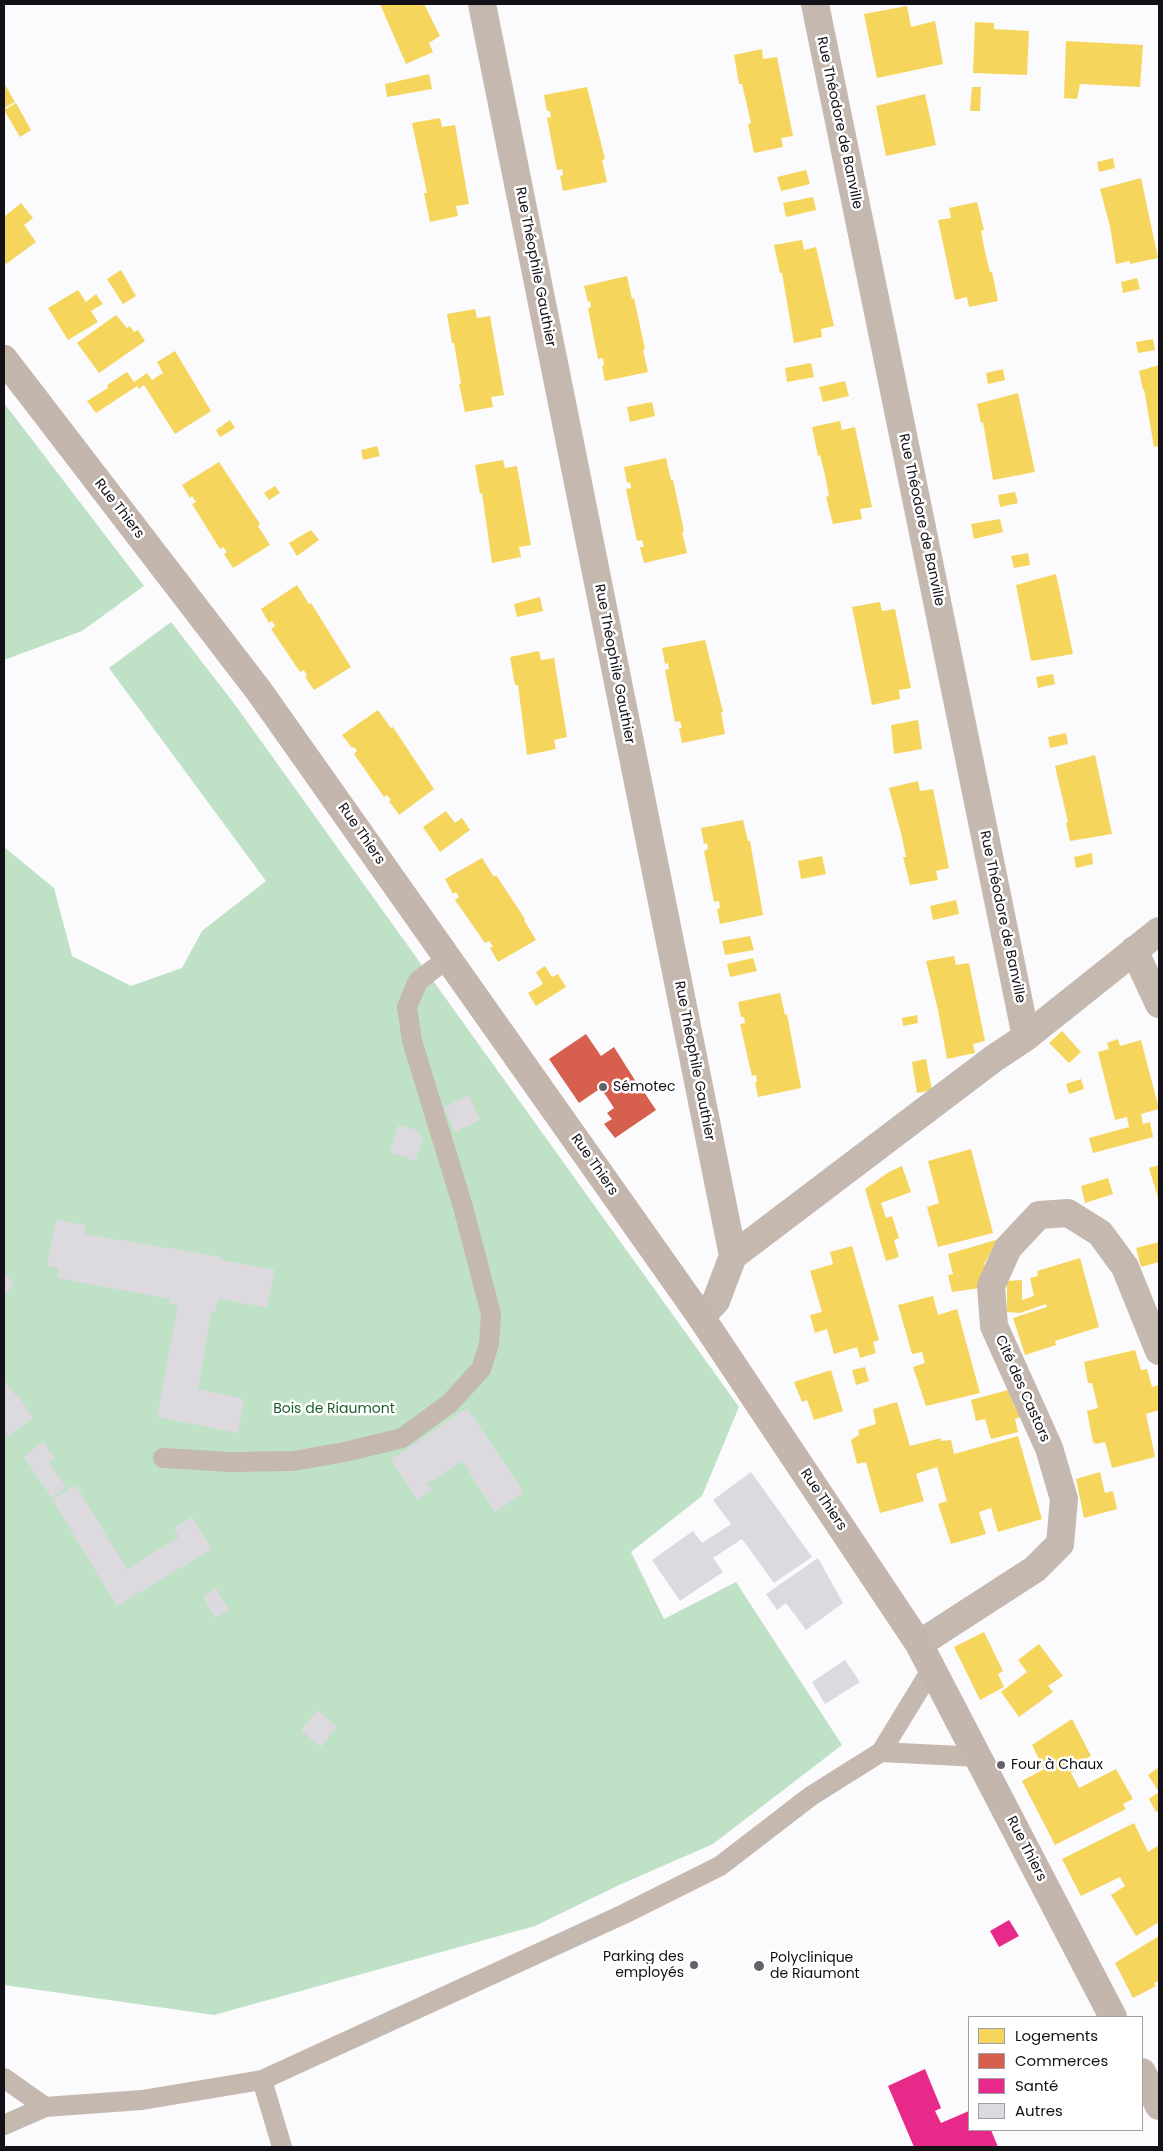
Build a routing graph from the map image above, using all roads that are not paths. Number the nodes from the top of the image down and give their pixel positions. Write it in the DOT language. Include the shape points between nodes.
graph roads {
  1 [pos="482,4"];
  2 [pos="815,4"];
  3 [pos="4,359"];
  4 [pos="1159,931"];
  5 [pos="1134,950"];
  6 [pos="448,958"];
  7 [pos="1159,1004"];
  8 [pos="1026,1037"];
  9 [pos="733,1256"];
  10 [pos="701,1317"];
  11 [pos="1159,1351"];
  12 [pos="163,1458"];
  13 [pos="919,1644"];
  14 [pos="933,1667"];
  15 [pos="881,1752"];
  16 [pos="979,1757"];
  17 [pos="1112,2016"];
  18 [pos="1149,2074"];
  19 [pos="4,2078"];
  20 [pos="262,2080"];
  21 [pos="1159,2106"];
  22 [pos="45,2107"];
  23 [pos="4,2125"];
  24 [pos="282,2147"];
  1 -- 9 [label="street, Rue Théophile Gauthier"];
  2 -- 8 [label="street, Rue Théodore de Banville"];
  3 -- 6 [label="street, Rue Thiers" via="259,690"];
  4 -- 5 [label="street"];
  5 -- 7 [label="street"];
  5 -- 8 [label="street"];
  6 -- 10 [label="street, Rue Thiers"];
  6 -- 12 [label="lane" via="418,981 406,1008 412,1041 466,1216 491,1314 489,1344 481,1369 450,1403 402,1438 292,1461"];
  8 -- 9 [label="street"];
  9 -- 10 [label="street" via="716,1301"];
  10 -- 13 [label="street, Rue Thiers"];
  11 -- 13 [label="street, Cité des Castors" via="1125,1267 1100,1233 1068,1213 1039,1214 1008,1248 991,1286 994,1326 1049,1448 1064,1499 1060,1544 1035,1569"];
  13 -- 14 [label="street, Rue Thiers"];
  14 -- 15 [label="lane"];
  14 -- 16 [label="street, Rue Thiers"];
  15 -- 16 [label="lane"];
  15 -- 20 [label="lane" via="811,1796 720,1866 624,1914"];
  16 -- 17 [label="street, Rue Thiers"];
  18 -- 21 [label="street"];
  19 -- 22 [label="lane"];
  20 -- 22 [label="lane" via="142,2100"];
  20 -- 24 [label="lane"];
  22 -- 23 [label="lane"];
}
